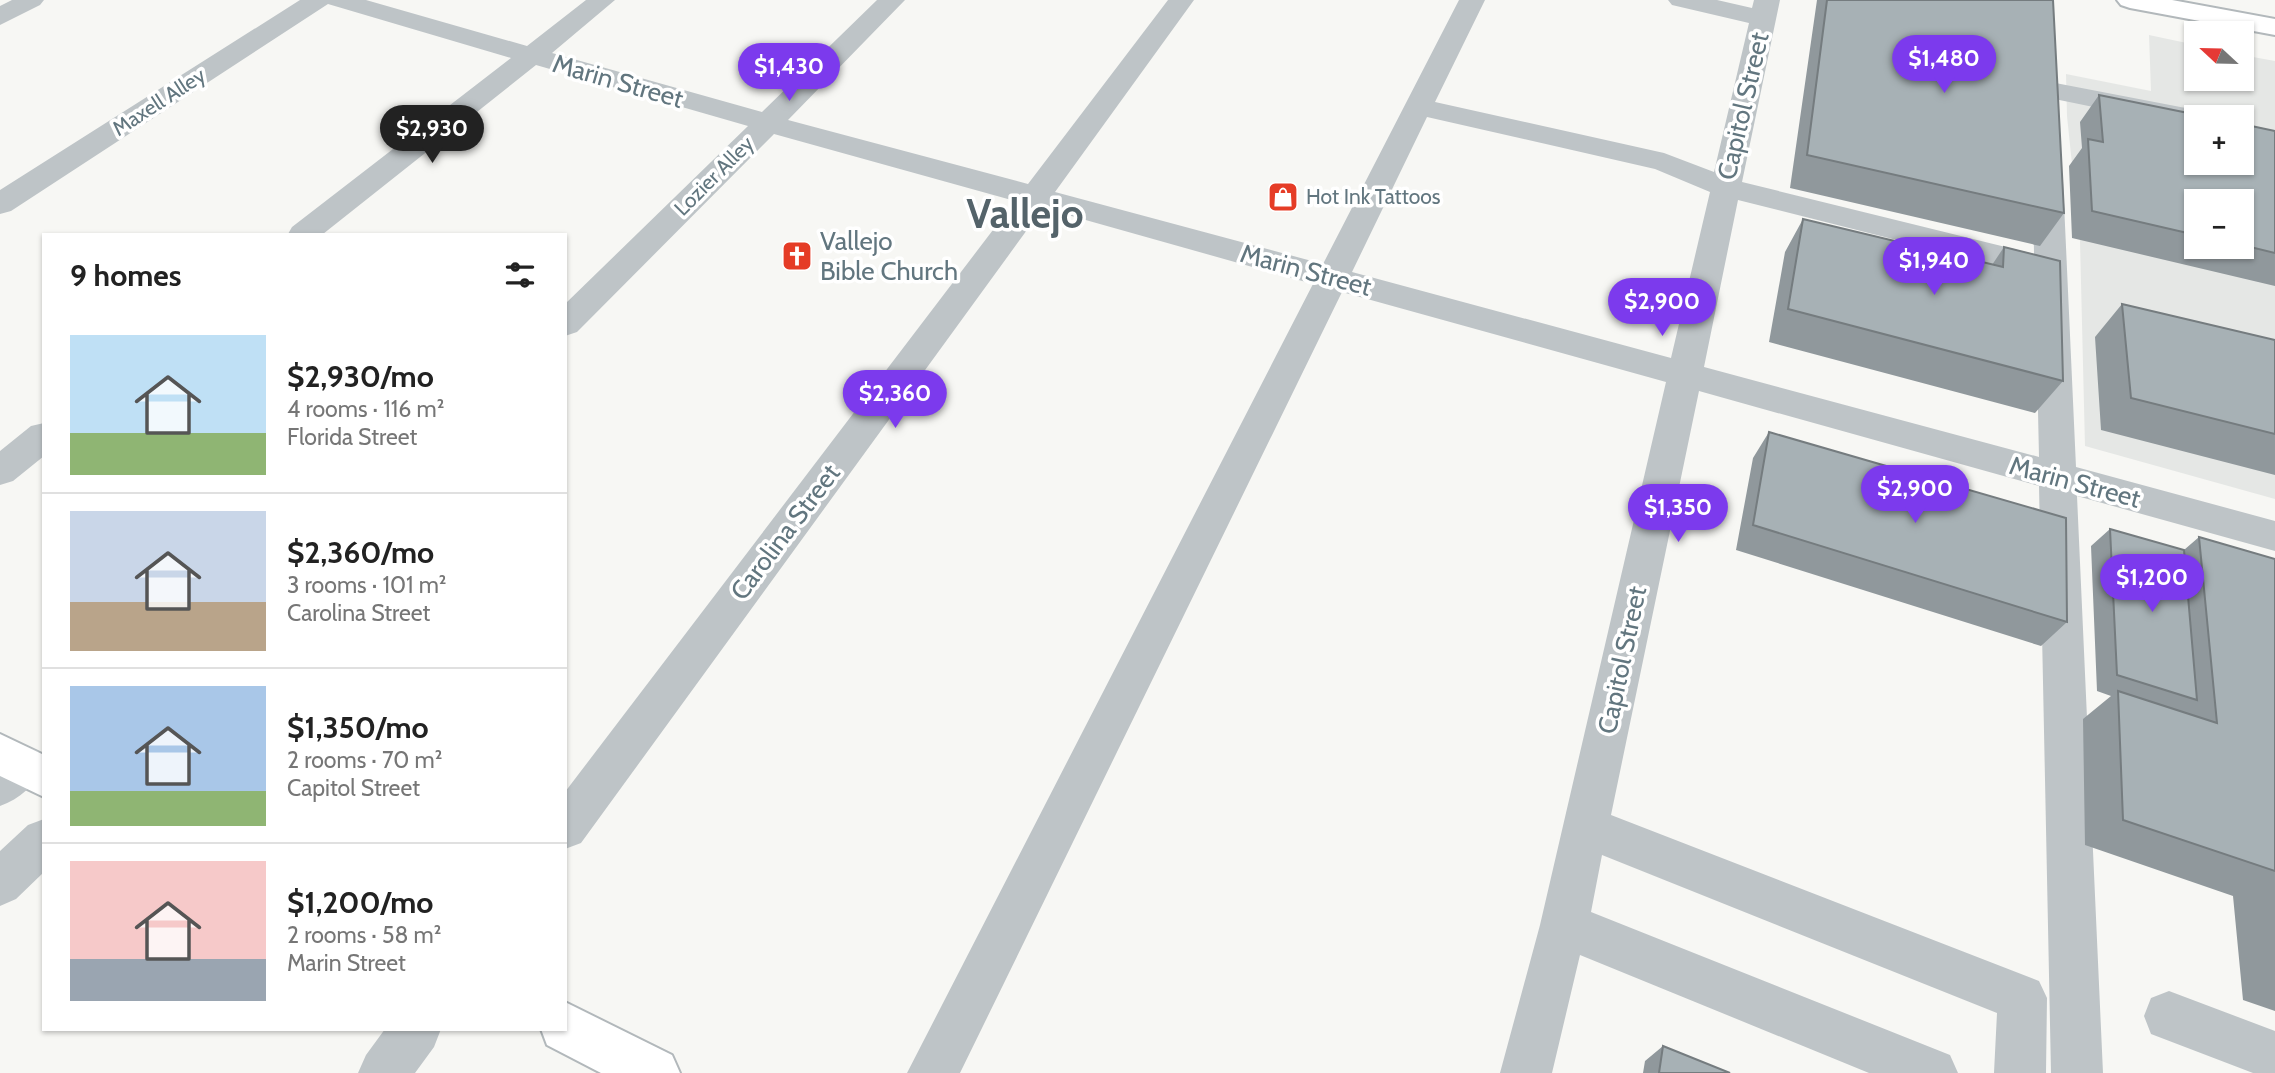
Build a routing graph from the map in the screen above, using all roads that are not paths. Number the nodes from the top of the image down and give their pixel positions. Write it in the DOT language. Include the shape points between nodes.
graph roads {
  1 [pos="31,0"];
  2 [pos="318,0"];
  3 [pos="338,0"];
  4 [pos="602,0"];
  5 [pos="892,0"];
  6 [pos="1181,0"];
  7 [pos="1472,0"];
  8 [pos="1681,0"];
  9 [pos="2130,0"];
  10 [pos="1765,9"];
  11 [pos="0,17"];
  12 [pos="2275,27"];
  13 [pos="530,57"];
  14 [pos="2045,90"];
  15 [pos="1419,107"];
  16 [pos="2184,117"];
  17 [pos="768,123"];
  18 [pos="2047,158"];
  19 [pos="1725,187"];
  20 [pos="1034,195"];
  21 [pos="0,204"];
  22 [pos="304,233"];
  23 [pos="2050,268"];
  24 [pos="1333,277"];
  25 [pos="567,322"];
  26 [pos="1685,373"];
  27 [pos="42,438"];
  28 [pos="0,471"];
  29 [pos="2056,477"];
  30 [pos="2275,536"];
  31 [pos="567,825"];
  32 [pos="1585,827"];
  33 [pos="42,842"];
  34 [pos="0,883"];
  35 [pos="1564,925"];
  36 [pos="2169,1016"];
  37 [pos="567,1028"];
  38 [pos="415,1031"];
  39 [pos="2275,1056"];
  40 [pos="384,1073"];
  41 [pos="654,1073"];
  42 [pos="933,1073"];
  43 [pos="1526,1073"];
  44 [pos="1932,1073"];
  45 [pos="2020,1073"];
  46 [pos="2077,1073"];
  1 -- 11 [label="street"];
  2 -- 21 [label="street, Maxell Alley"];
  3 -- 13 [label="street, Marin Street"];
  4 -- 13 [label="street"];
  5 -- 17 [label="street, Lozier Alley"];
  6 -- 20 [label="street, Carolina Street"];
  7 -- 15 [label="street"];
  8 -- 10 [label="street"];
  9 -- 12 [label="main road"];
  10 -- 19 [label="street, Capitol Street"];
  13 -- 17 [label="street, Marin Street"];
  13 -- 22 [label="street"];
  14 -- 16 [label="street"];
  15 -- 19 [label="street" via="1664,162"];
  15 -- 24 [label="street"];
  17 -- 20 [label="street, Marin Street"];
  17 -- 25 [label="street, Lozier Alley"];
  18 -- 23 [label="street"];
  19 -- 23 [label="street"];
  19 -- 26 [label="street, Capitol Street"];
  20 -- 24 [label="street, Marin Street"];
  20 -- 31 [label="street, Carolina Street"];
  23 -- 29 [label="street"];
  24 -- 26 [label="street, Marin Street"];
  24 -- 42 [label="street"];
  26 -- 29 [label="street, Marin Street"];
  26 -- 32 [label="street, Capitol Street"];
  27 -- 28 [label="street"];
  29 -- 30 [label="street, Marin Street"];
  29 -- 46 [label="street"];
  32 -- 35 [label="street, Capitol Street"];
  32 -- 45 [label="street" via="2022,998"];
  33 -- 34 [label="street"];
  35 -- 43 [label="street, Capitol Street"];
  35 -- 44 [label="street"];
  36 -- 39 [label="street"];
  37 -- 41 [label="main road"];
  38 -- 40 [label="street"];
}
